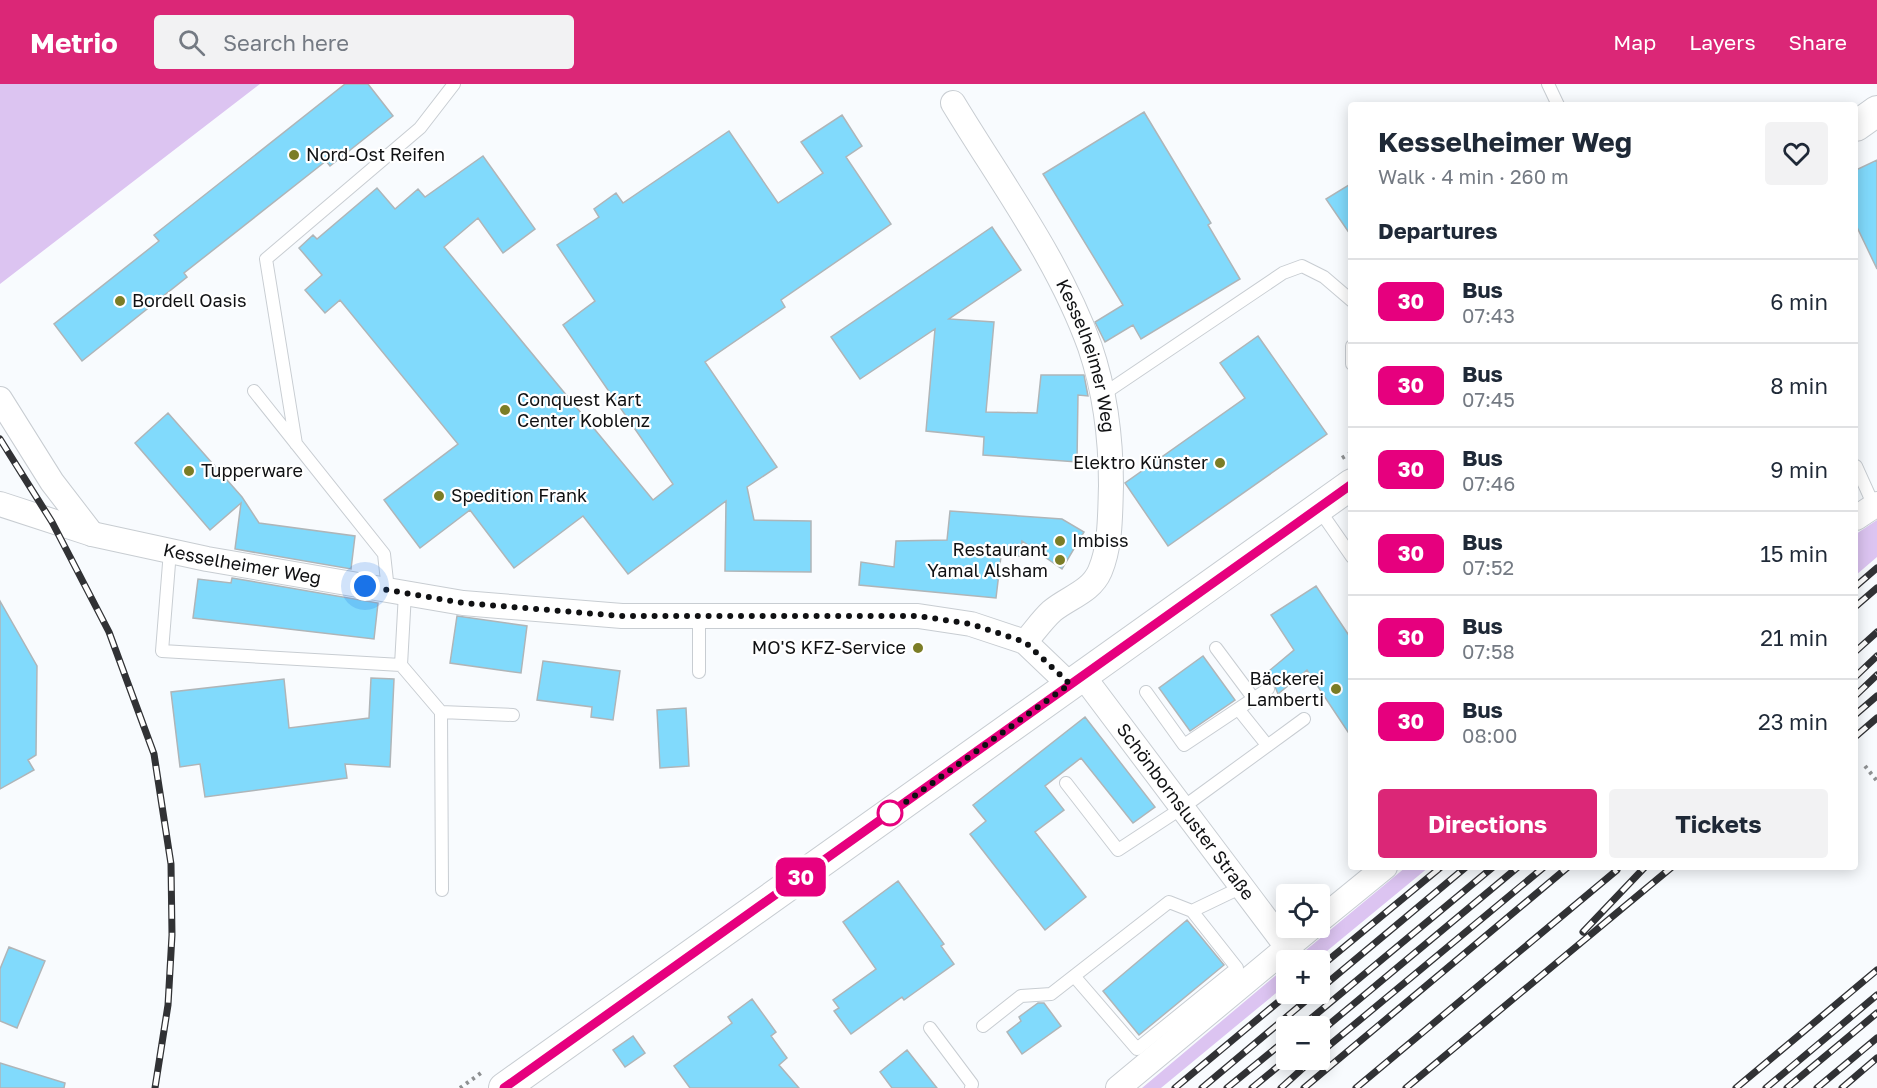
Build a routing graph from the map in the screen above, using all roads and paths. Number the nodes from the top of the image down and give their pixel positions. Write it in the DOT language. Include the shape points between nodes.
graph roads {
  1 [pos="454,84"];
  2 [pos="1548,84"];
  3 [pos="1557,102"];
  4 [pos="953,103"];
  5 [pos="1877,111"];
  6 [pos="1858,125"];
  7 [pos="1348,298"];
  8 [pos="254,391"];
  9 [pos="1102,395"];
  10 [pos="0,399"];
  11 [pos="296,444"];
  12 [pos="1858,473"];
  13 [pos="1348,487"];
  14 [pos="0,504"];
  15 [pos="1318,508"];
  16 [pos="1869,509"];
  17 [pos="92,534"];
  18 [pos="1347,542"];
  19 [pos="170,551"];
  20 [pos="396,592"];
  21 [pos="699,616"];
  22 [pos="1025,642"];
  23 [pos="1216,648"];
  24 [pos="401,665"];
  25 [pos="699,672"];
  26 [pos="1076,680"];
  27 [pos="1268,689"];
  28 [pos="1146,692"];
  29 [pos="1254,699"];
  30 [pos="1239,710"];
  31 [pos="441,712"];
  32 [pos="513,715"];
  33 [pos="1304,719"];
  34 [pos="1267,746"];
  35 [pos="1865,766"];
  36 [pos="1877,781"];
  37 [pos="1066,783"];
  38 [pos="1182,808"];
  39 [pos="1381,870"];
  40 [pos="1242,887"];
  41 [pos="442,890"];
  42 [pos="1192,911"];
  43 [pos="1330,912"];
  44 [pos="1298,938"];
  45 [pos="1287,947"];
  46 [pos="1074,976"];
  47 [pos="983,1026"];
  48 [pos="930,1028"];
  49 [pos="504,1088"];
  50 [pos="972,1088"];
  51 [pos="1118,1088"];
  1 -- 11 [label="lane" via="420,128 266,259"];
  2 -- 3 [label="lane"];
  4 -- 9 [label="street, Kesselheimer Weg" via="1007,189 1074,309"];
  5 -- 6 [label="street"];
  7 -- 9 [label="lane" via="1324,277 1302,266 1292,269"];
  8 -- 11 [label="lane"];
  9 -- 22 [label="street, Kesselheimer Weg" via="1111,493 1107,544 1100,571 1091,585 1052,611"];
  10 -- 17 [label="street" via="52,482"];
  11 -- 20 [label="lane" via="384,554"];
  12 -- 16 [label="lane"];
  13 -- 15 [label="street"];
  14 -- 17 [label="street, Kesselheimer Weg"];
  15 -- 18 [label="lane"];
  15 -- 26 [label="street"];
  17 -- 19 [label="street, Kesselheimer Weg"];
  19 -- 20 [label="street, Kesselheimer Weg"];
  19 -- 24 [label="lane" via="162,651"];
  20 -- 21 [label="street, Kesselheimer Weg" via="463,603 622,616"];
  20 -- 24 [label="lane"];
  21 -- 22 [label="street, Kesselheimer Weg" via="918,616 971,624"];
  21 -- 25 [label="lane"];
  22 -- 26 [label="street, Kesselheimer Weg"];
  23 -- 29 [label="lane"];
  24 -- 31 [label="lane"];
  26 -- 38 [label="street, Schönbornsluster Straße"];
  26 -- 49 [label="street"];
  27 -- 29 [label="lane"];
  28 -- 30 [label="lane" via="1184,746"];
  29 -- 30 [label="lane"];
  30 -- 34 [label="lane"];
  31 -- 32 [label="lane"];
  31 -- 41 [label="lane"];
  33 -- 34 [label="lane"];
  34 -- 38 [label="lane"];
  35 -- 36 [label="path"];
  37 -- 38 [label="lane" via="1118,850"];
  38 -- 40 [label="street, Schönbornsluster Straße"];
  39 -- 43 [label="street"];
  40 -- 42 [label="lane"];
  40 -- 45 [label="street, Schönbornsluster Straße"];
  42 -- 46 [label="lane" via="1169,902"];
  42 -- 46 [label="lane" via="1237,968 1137,1049"];
  44 -- 45 [label="street"];
  45 -- 51 [label="street"];
  46 -- 47 [label="lane" via="1051,994 1021,996"];
  48 -- 50 [label="lane"];
}
